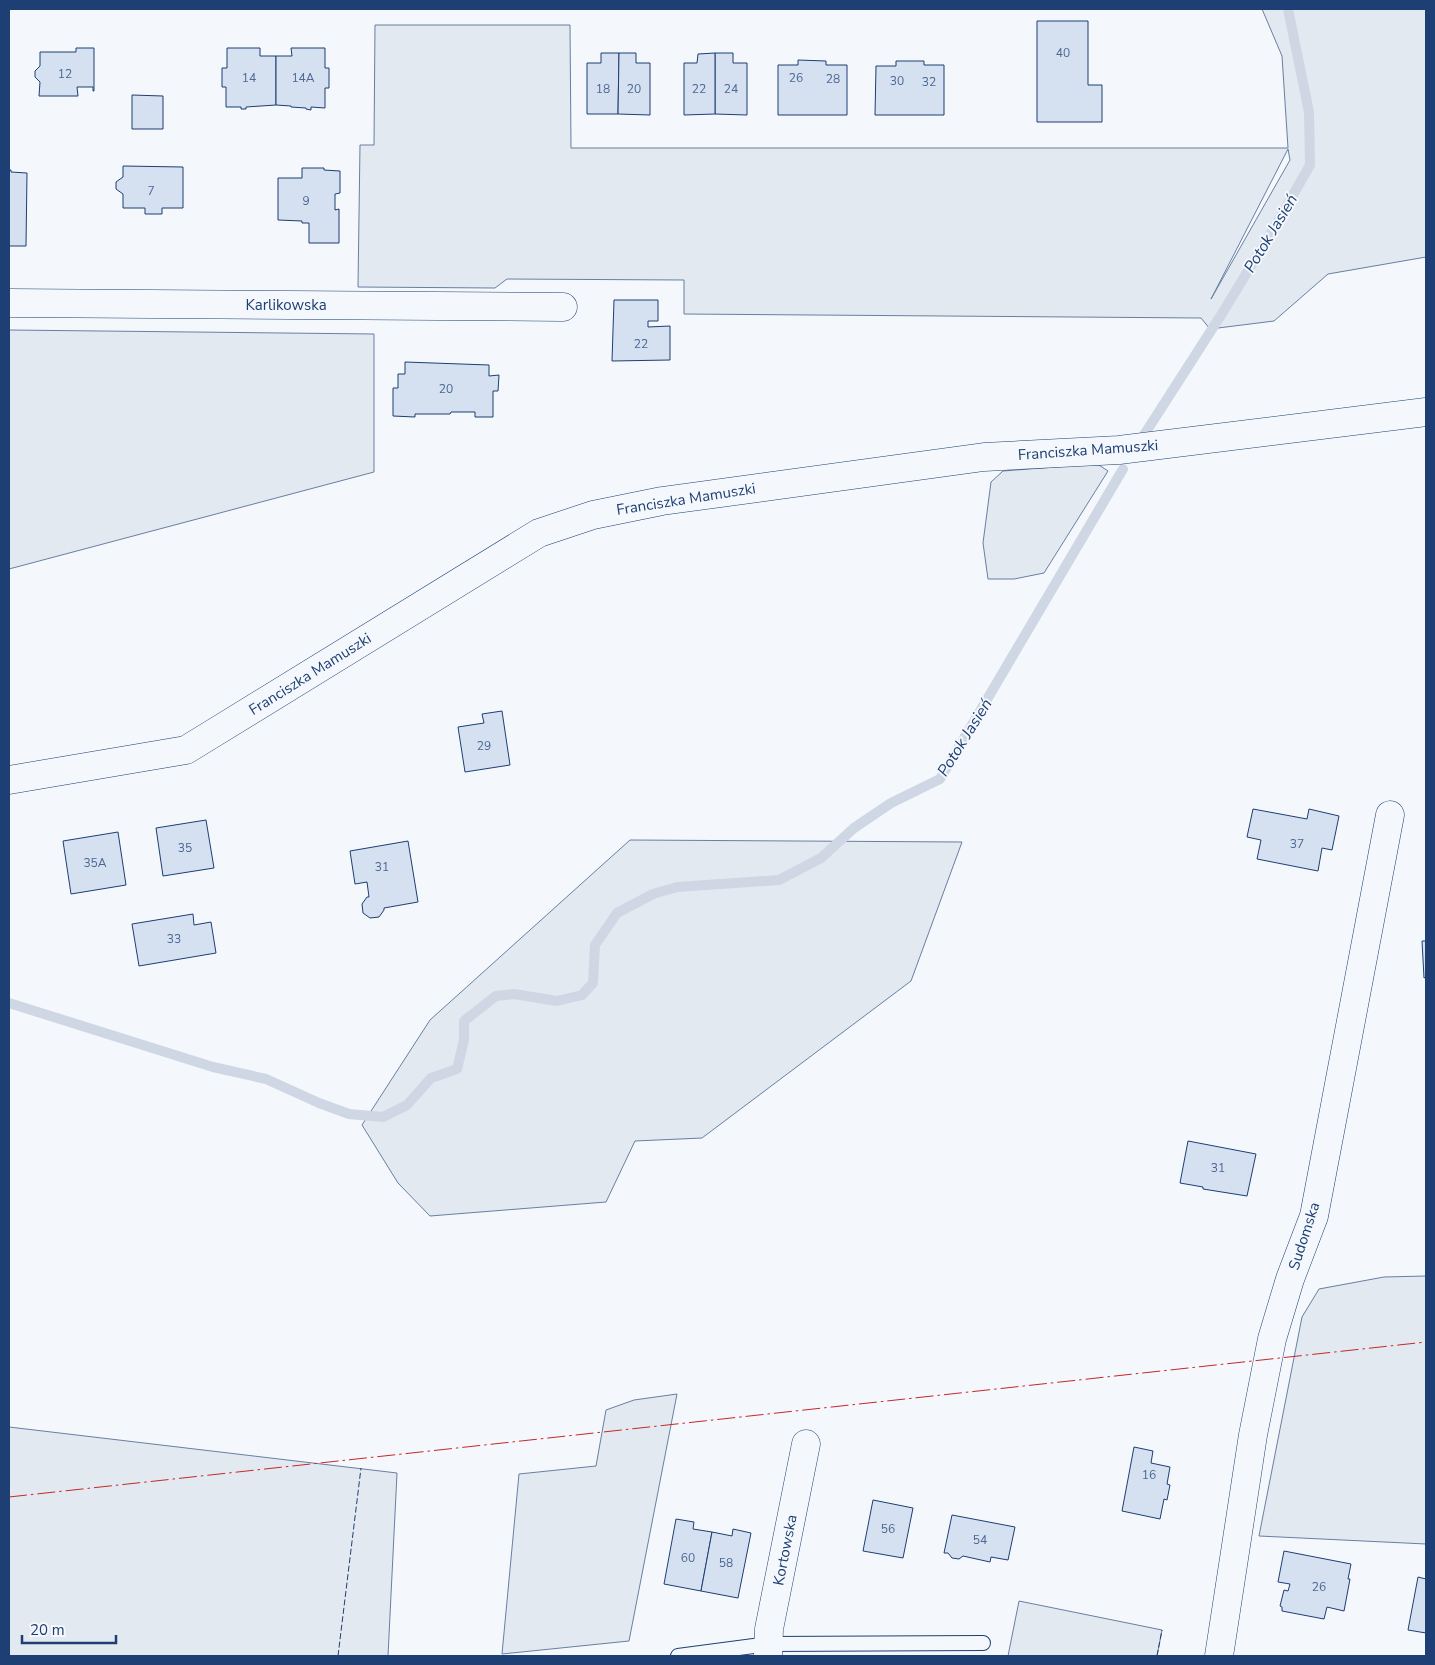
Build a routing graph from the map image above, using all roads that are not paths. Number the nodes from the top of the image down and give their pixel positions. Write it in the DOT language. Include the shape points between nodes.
graph roads {
  1 [pos="9,303"];
  2 [pos="564,307"];
  3 [pos="1426,412"];
  4 [pos="9,780"];
  5 [pos="1390,815"];
  6 [pos="806,1444"];
  7 [pos="983,1643"];
  8 [pos="769,1650"];
  9 [pos="678,1656"];
  10 [pos="1219,1656"];
  1 -- 2 [label="street, Karlikowska"];
  3 -- 4 [label="street, Franciszka Mamuszki" via="1119,450 984,457 662,501 593,515 539,533 186,750"];
  5 -- 10 [label="street, Sudomska" via="1314,1216 1272,1339 1253,1435"];
  6 -- 8 [label="street, Kortowska" via="769,1628"];
  7 -- 8 [label="lane"];
  8 -- 9 [label="lane"];
}
